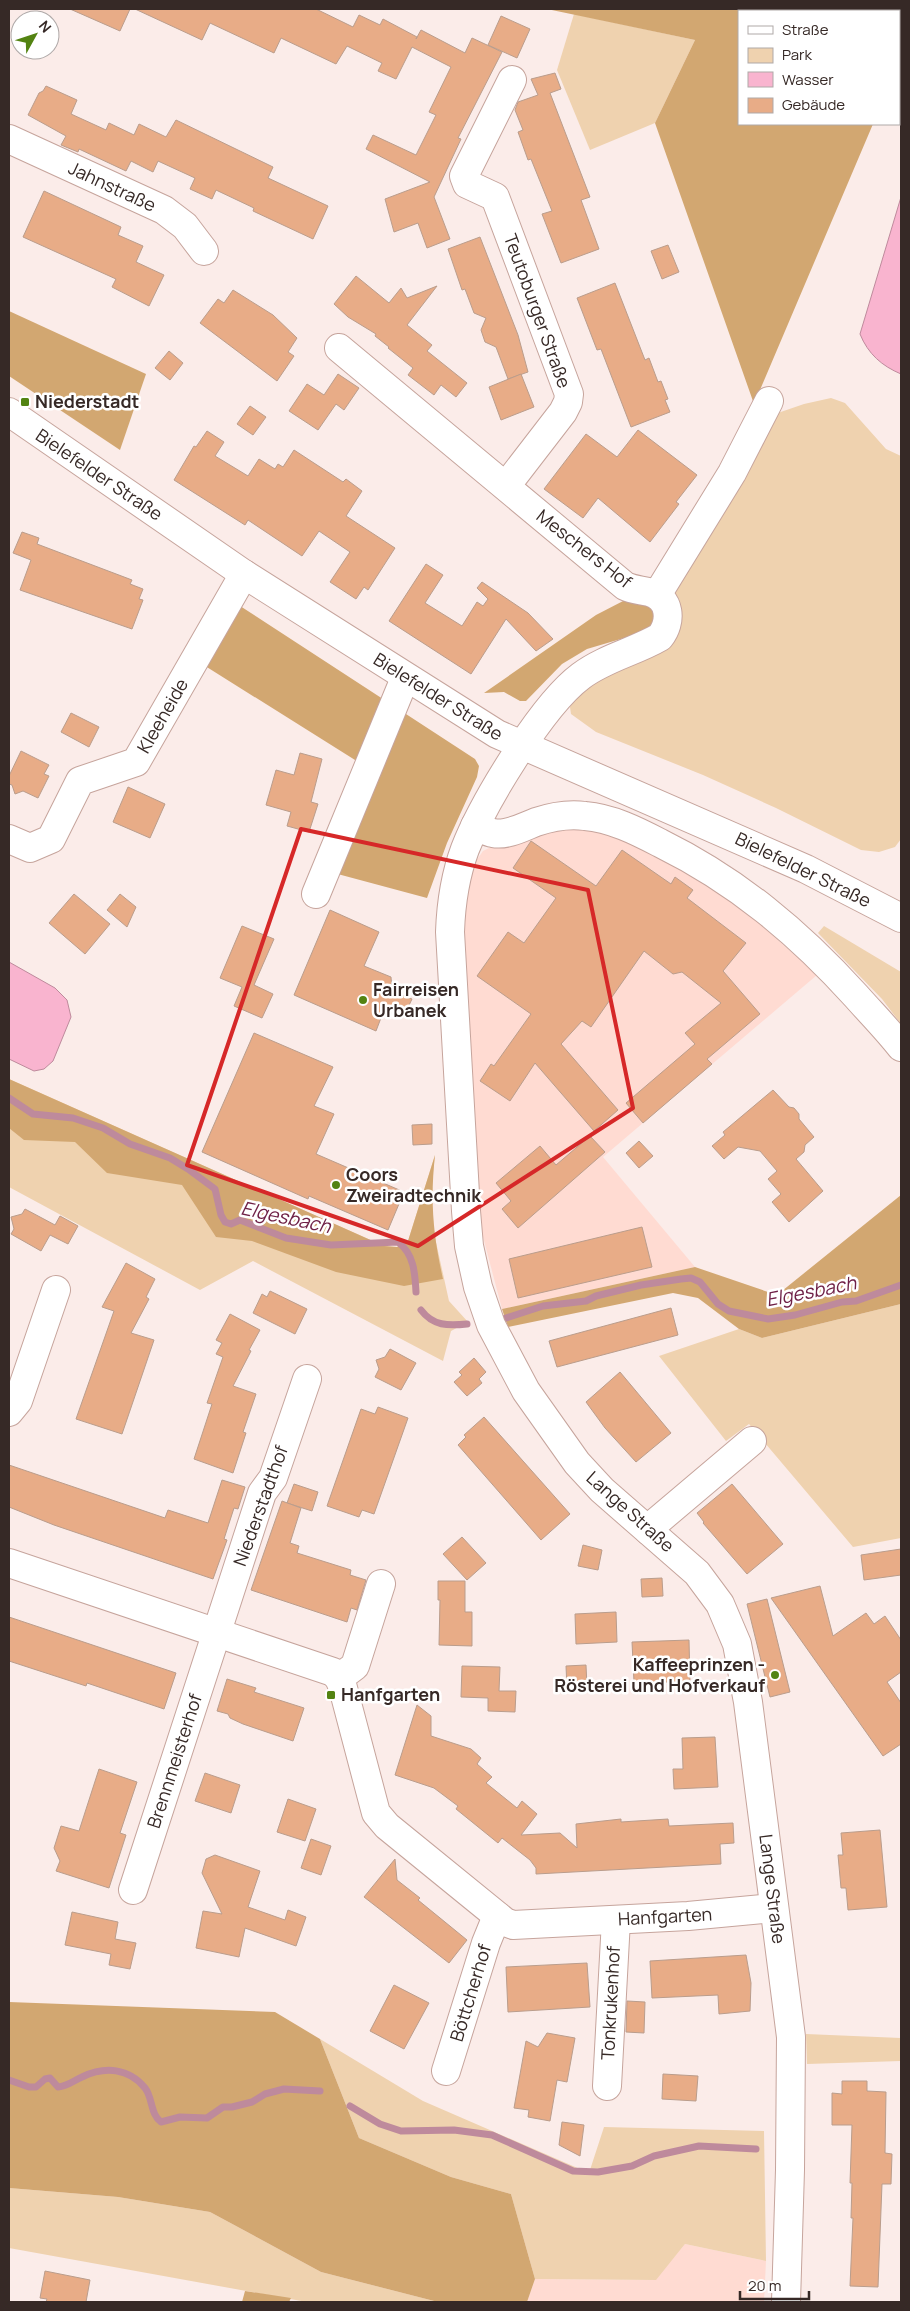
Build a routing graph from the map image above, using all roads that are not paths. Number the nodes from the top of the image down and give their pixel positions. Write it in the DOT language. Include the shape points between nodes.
graph roads {
  1 [pos="512,80"];
  2 [pos="9,139"];
  3 [pos="204,251"];
  4 [pos="339,348"];
  5 [pos="769,401"];
  6 [pos="9,412"];
  7 [pos="506,486"];
  8 [pos="244,574"];
  9 [pos="657,595"];
  10 [pos="405,678"];
  11 [pos="522,747"];
  12 [pos="475,826"];
  13 [pos="9,838"];
  14 [pos="316,894"];
  15 [pos="901,918"];
  16 [pos="901,1047"];
  17 [pos="56,1290"];
  18 [pos="307,1379"];
  19 [pos="9,1412"];
  20 [pos="752,1441"];
  21 [pos="649,1531"];
  22 [pos="9,1563"];
  23 [pos="381,1584"];
  24 [pos="217,1632"];
  25 [pos="339,1678"];
  26 [pos="134,1890"];
  27 [pos="774,1908"];
  28 [pos="497,1916"];
  29 [pos="616,1920"];
  30 [pos="446,2071"];
  31 [pos="607,2086"];
  32 [pos="786,2302"];
  1 -- 7 [label="street, Teutoburger Straße" via="464,176 467,184 495,197 568,394 568,402"];
  2 -- 3 [label="street, Jahnstraße" via="164,210 185,226"];
  4 -- 7 [label="street, Meschers Hof"];
  5 -- 9 [label="street" via="732,473"];
  6 -- 8 [label="street, Bielefelder Straße"];
  7 -- 9 [label="street, Meschers Hof" via="625,586"];
  8 -- 10 [label="street, Bielefelder Straße"];
  8 -- 13 [label="street, Kleeheide" via="136,762 80,781 51,839 30,848"];
  9 -- 11 [label="street" via="668,615 667,628 660,637 582,675 554,703"];
  10 -- 11 [label="street, Bielefelder Straße"];
  10 -- 14 [label="street"];
  11 -- 12 [label="street, Lange Straße"];
  11 -- 15 [label="street, Bielefelder Straße" via="806,868"];
  12 -- 16 [label="street" via="500,833 546,820 585,816 619,824 689,857 759,903 795,935 842,980"];
  12 -- 21 [label="street, Lange Straße" via="457,874 450,932 465,1202 469,1246 478,1287 499,1342 551,1430 602,1490"];
  17 -- 19 [label="street" via="18,1401"];
  18 -- 24 [label="street, Niederstadthof" via="273,1478 262,1493"];
  20 -- 21 [label="street"];
  21 -- 27 [label="street, Lange Straße" via="697,1573 720,1604 738,1644"];
  22 -- 24 [label="street"];
  23 -- 25 [label="street" via="355,1666"];
  24 -- 25 [label="street" via="333,1672"];
  24 -- 26 [label="street, Brennmeisterhof"];
  25 -- 28 [label="street, Hanfgarten" via="376,1813 387,1826"];
  27 -- 29 [label="street, Hanfgarten"];
  27 -- 32 [label="street, Lange Straße" via="791,2037"];
  28 -- 29 [label="street, Hanfgarten" via="513,1925"];
  28 -- 30 [label="street, Böttcherhof"];
  29 -- 31 [label="street, Tonkrukenhof"];
}
